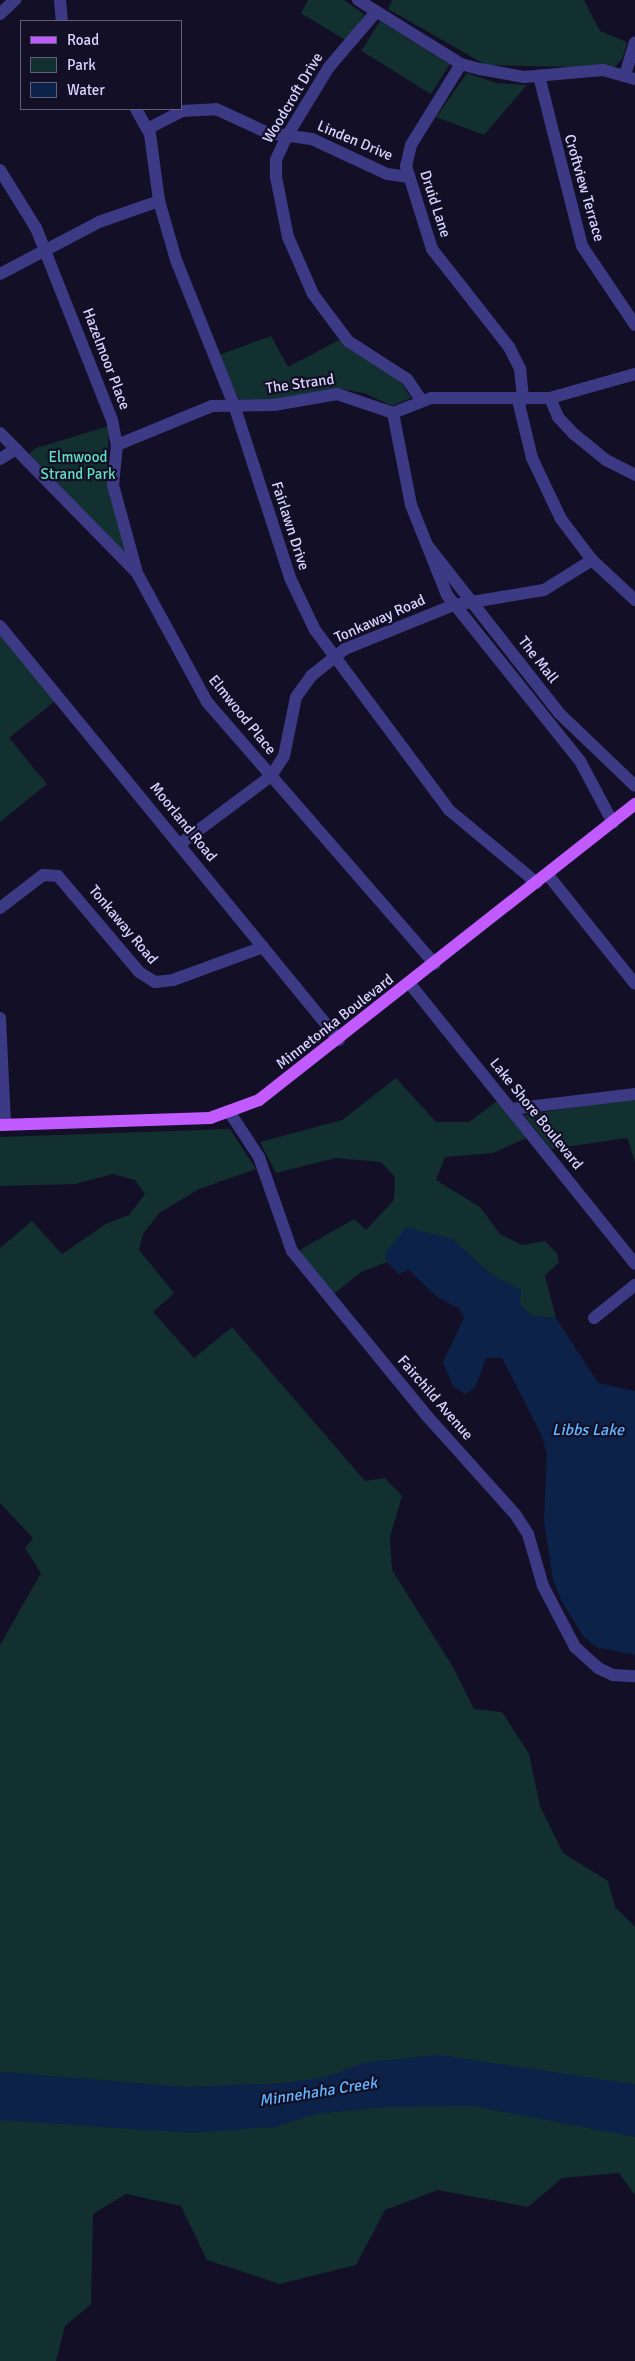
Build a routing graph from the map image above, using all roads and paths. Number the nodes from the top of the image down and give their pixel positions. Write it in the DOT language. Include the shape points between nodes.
graph roads {
  1 [pos="15,0"];
  2 [pos="60,0"];
  3 [pos="358,0"];
  4 [pos="376,12"];
  5 [pos="0,14"];
  6 [pos="62,20"];
  7 [pos="635,42"];
  8 [pos="461,64"];
  9 [pos="539,76"];
  10 [pos="630,77"];
  11 [pos="137,110"];
  12 [pos="149,128"];
  13 [pos="287,136"];
  14 [pos="0,170"];
  15 [pos="409,178"];
  16 [pos="159,201"];
  17 [pos="45,250"];
  18 [pos="0,274"];
  19 [pos="635,325"];
  20 [pos="635,374"];
  21 [pos="550,398"];
  22 [pos="421,400"];
  23 [pos="520,400"];
  24 [pos="234,405"];
  25 [pos="393,413"];
  26 [pos="0,433"];
  27 [pos="117,445"];
  28 [pos="16,449"];
  29 [pos="0,459"];
  30 [pos="635,475"];
  31 [pos="427,545"];
  32 [pos="592,560"];
  33 [pos="137,573"];
  34 [pos="635,600"];
  35 [pos="473,602"];
  36 [pos="454,605"];
  37 [pos="0,626"];
  38 [pos="335,656"];
  39 [pos="272,776"];
  40 [pos="635,786"];
  41 [pos="635,804"];
  42 [pos="613,822"];
  43 [pos="180,844"];
  44 [pos="548,875"];
  45 [pos="537,884"];
  46 [pos="0,908"];
  47 [pos="263,947"];
  48 [pos="435,964"];
  49 [pos="410,984"];
  50 [pos="635,984"];
  51 [pos="0,1018"];
  52 [pos="339,1040"];
  53 [pos="635,1094"];
  54 [pos="511,1109"];
  55 [pos="230,1113"];
  56 [pos="3,1125"];
  57 [pos="635,1264"];
  58 [pos="635,1285"];
  59 [pos="594,1318"];
  60 [pos="635,1676"];
  1 -- 5 [label="street"];
  2 -- 6 [label="street"];
  3 -- 4 [label="street"];
  4 -- 8 [label="street"];
  4 -- 13 [label="street, Woodcroft Drive" via="329,67"];
  7 -- 10 [label="street"];
  8 -- 9 [label="street" via="502,74"];
  8 -- 15 [label="street, Druid Lane" via="411,145 406,166"];
  9 -- 10 [label="street" via="581,70"];
  9 -- 19 [label="street, Croftview Terrace" via="582,246"];
  11 -- 12 [label="street, Fairlawn Drive"];
  12 -- 13 [label="street, Linden Drive" via="182,111 204,108 228,114 268,133"];
  12 -- 16 [label="street, Fairlawn Drive"];
  13 -- 15 [label="street, Linden Drive" via="312,139 387,174"];
  13 -- 22 [label="street, Woodcroft Drive" via="276,160 276,177 288,237 302,276 348,341 407,379"];
  14 -- 17 [label="street, Hazelmoor Place" via="28,210"];
  15 -- 23 [label="street, Druid Lane" via="437,258 514,356"];
  16 -- 17 [label="street" via="99,222"];
  16 -- 24 [label="street, Fairlawn Drive" via="190,299"];
  17 -- 18 [label="street"];
  17 -- 27 [label="street, Hazelmoor Place" via="109,412"];
  20 -- 21 [label="street"];
  21 -- 23 [label="street"];
  21 -- 30 [label="street" via="558,416 574,434 606,460"];
  22 -- 23 [label="street"];
  22 -- 25 [label="street"];
  23 -- 32 [label="street, Druid Lane" via="540,479 562,519"];
  24 -- 25 [label="street, The Strand" via="274,405 337,394"];
  24 -- 27 [label="street, The Strand" via="197,410"];
  24 -- 38 [label="street, Fairlawn Drive" via="291,580 315,630"];
  25 -- 31 [label="street, The Mall" via="404,478"];
  26 -- 28 [label="street, Elmwood Place"];
  27 -- 33 [label="street, Hazelmoor Place" via="113,484"];
  28 -- 29 [label="street"];
  28 -- 33 [label="street, Elmwood Place"];
  31 -- 35 [label="street, The Mall"];
  31 -- 36 [label="street, The Mall"];
  32 -- 34 [label="street, Druid Lane"];
  32 -- 35 [label="street, Tonkaway Road" via="544,590"];
  33 -- 39 [label="street, Elmwood Place" via="206,702"];
  35 -- 36 [label="street, Tonkaway Road"];
  35 -- 40 [label="street, The Mall" via="559,713"];
  36 -- 38 [label="street, Tonkaway Road"];
  36 -- 42 [label="street, The Mall" via="580,761"];
  37 -- 43 [label="street, Moorland Road"];
  38 -- 39 [label="street, Tonkaway Road" via="296,697 284,756"];
  38 -- 45 [label="street, Fairlawn Drive" via="449,810"];
  39 -- 43 [label="street, Tonkaway Road"];
  39 -- 48 [label="street, Elmwood Place"];
  41 -- 42 [label="main road, Minnetonka Boulevard"];
  42 -- 44 [label="main road, Minnetonka Boulevard"];
  43 -- 47 [label="street, Moorland Road"];
  44 -- 45 [label="main road, Minnetonka Boulevard"];
  44 -- 50 [label="street"];
  45 -- 48 [label="main road, Minnetonka Boulevard"];
  46 -- 47 [label="street, Tonkaway Road" via="43,875 58,876 139,972 155,982 174,980"];
  47 -- 52 [label="street, Moorland Road"];
  48 -- 49 [label="main road, Minnetonka Boulevard"];
  49 -- 52 [label="main road, Minnetonka Boulevard"];
  49 -- 54 [label="street, Lake Shore Boulevard"];
  51 -- 56 [label="street"];
  52 -- 55 [label="main road, Minnetonka Boulevard" via="258,1100"];
  53 -- 54 [label="street"];
  54 -- 57 [label="street, Lake Shore Boulevard"];
  55 -- 56 [label="main road, Minnetonka Boulevard" via="194,1120"];
  55 -- 60 [label="street, Fairchild Avenue" via="259,1158 292,1251 427,1416 515,1514 528,1534 543,1586 575,1648 613,1676"];
  58 -- 59 [label="street"];
}
